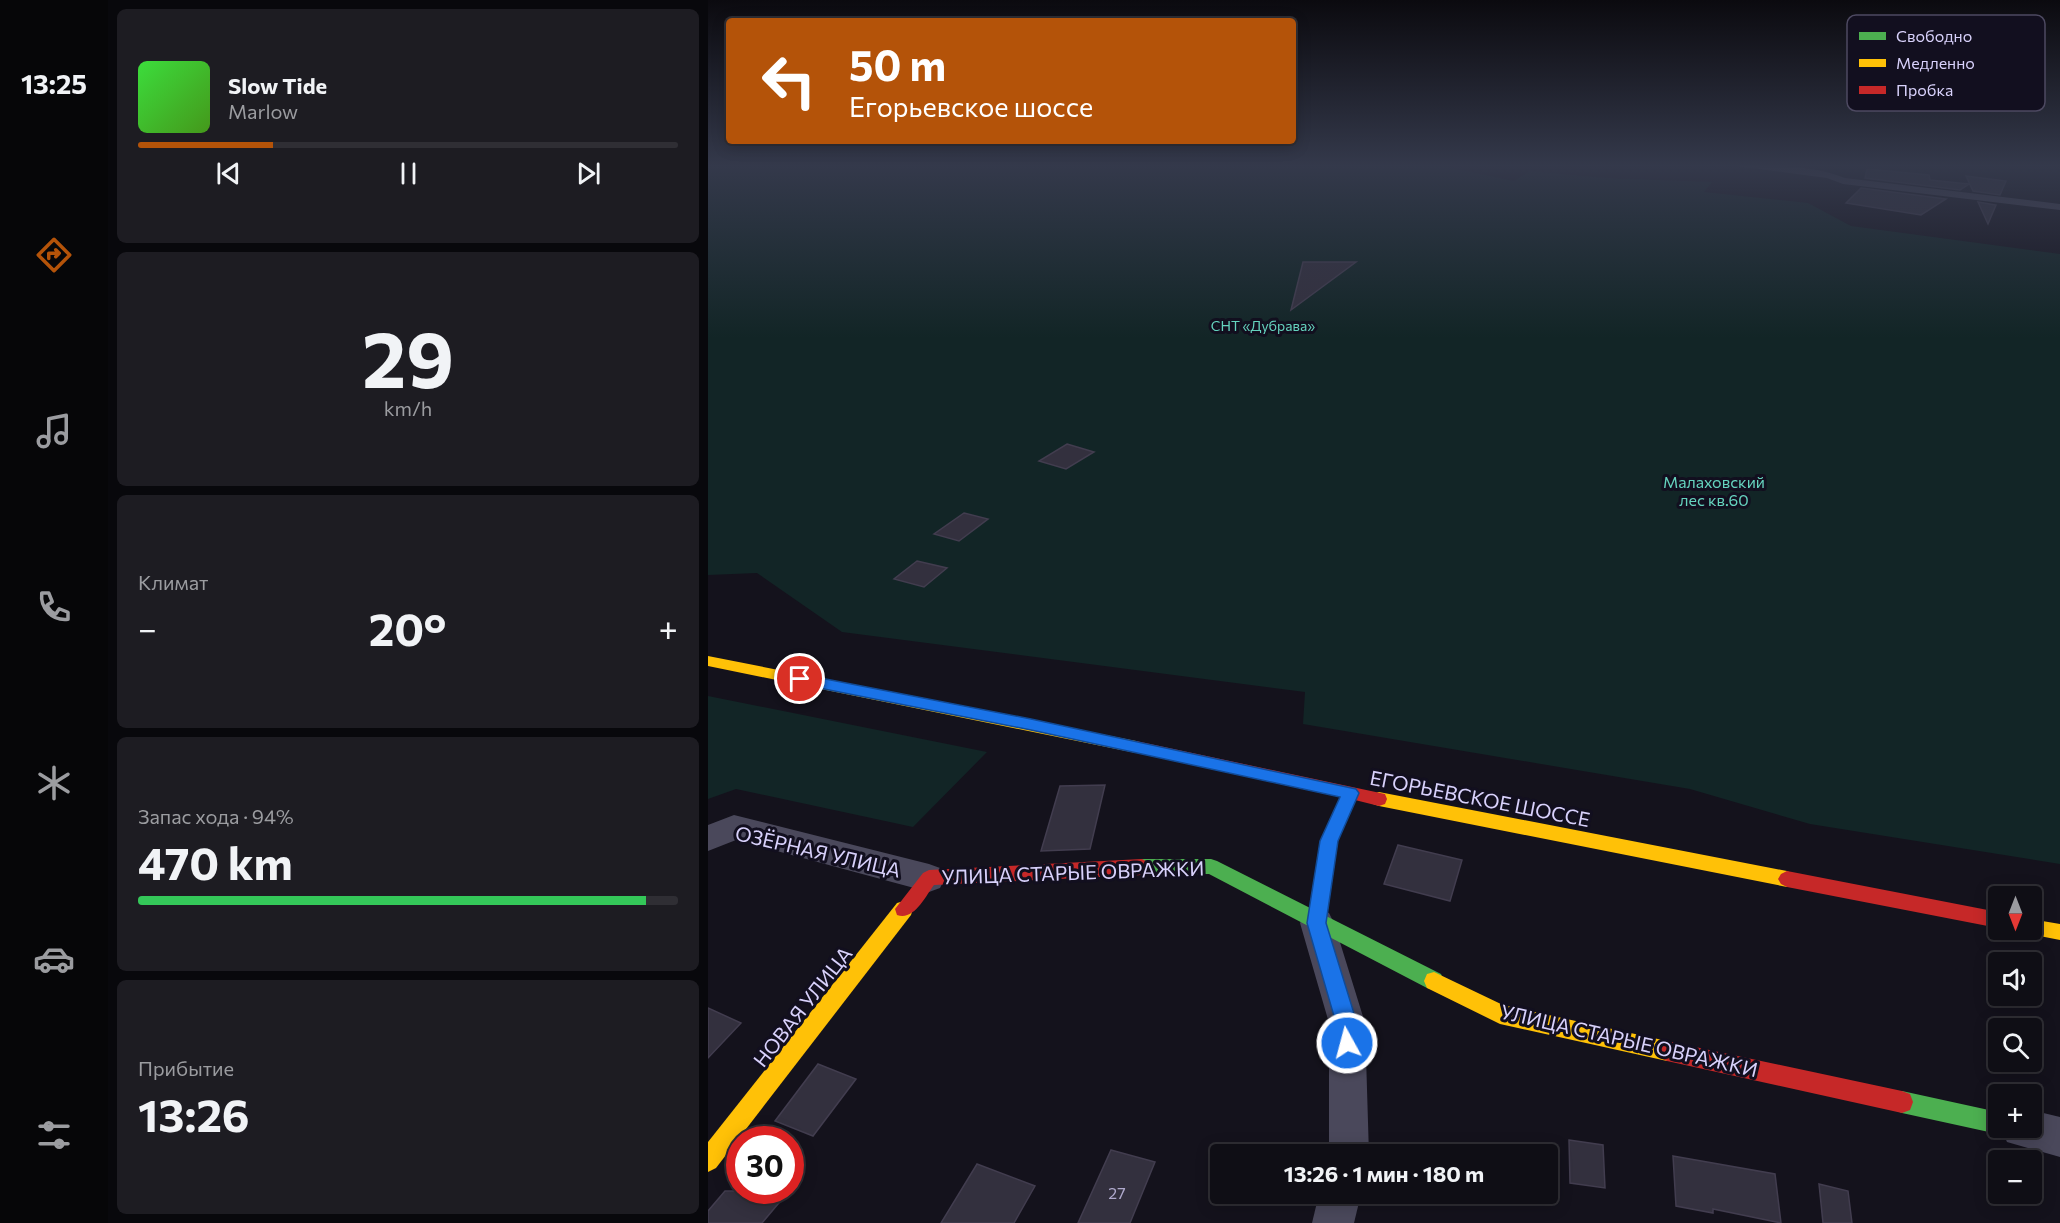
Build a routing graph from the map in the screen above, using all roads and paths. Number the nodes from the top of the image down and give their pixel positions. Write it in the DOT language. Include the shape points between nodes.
graph roads {
  1 [pos="708,661"];
  2 [pos="1350,793"];
  3 [pos="708,838"];
  4 [pos="929,878"];
  5 [pos="1988,918"];
  6 [pos="1317,923"];
  7 [pos="2042,929"];
  8 [pos="2060,932"];
  9 [pos="1988,1121"];
  10 [pos="2042,1133"];
  11 [pos="2060,1137"];
  12 [pos="1349,1144"];
  13 [pos="708,1160"];
  14 [pos="1338,1204"];
  15 [pos="1333,1223"];
  1 -- 2 [label="main road, ЕГОРЬЕВСКОЕ ШОССЕ" via="1031,724"];
  2 -- 5 [label="main road, ЕГОРЬЕВСКОЕ ШОССЕ"];
  2 -- 6 [label="main road" via="1329,841"];
  3 -- 4 [label="street, ОЗЁРНАЯ УЛИЦА" via="734,827"];
  4 -- 6 [label="main road, УЛИЦА СТАРЫЕ ОВРАЖКИ" via="1212,866"];
  4 -- 13 [label="main road, НОВАЯ УЛИЦА"];
  6 -- 9 [label="main road, УЛИЦА СТАРЫЕ ОВРАЖКИ" via="1500,1014"];
  6 -- 12 [label="street" via="1347,1023"];
  7 -- 8 [label="main road"];
  10 -- 11 [label="street"];
  14 -- 15 [label="street"];
}
